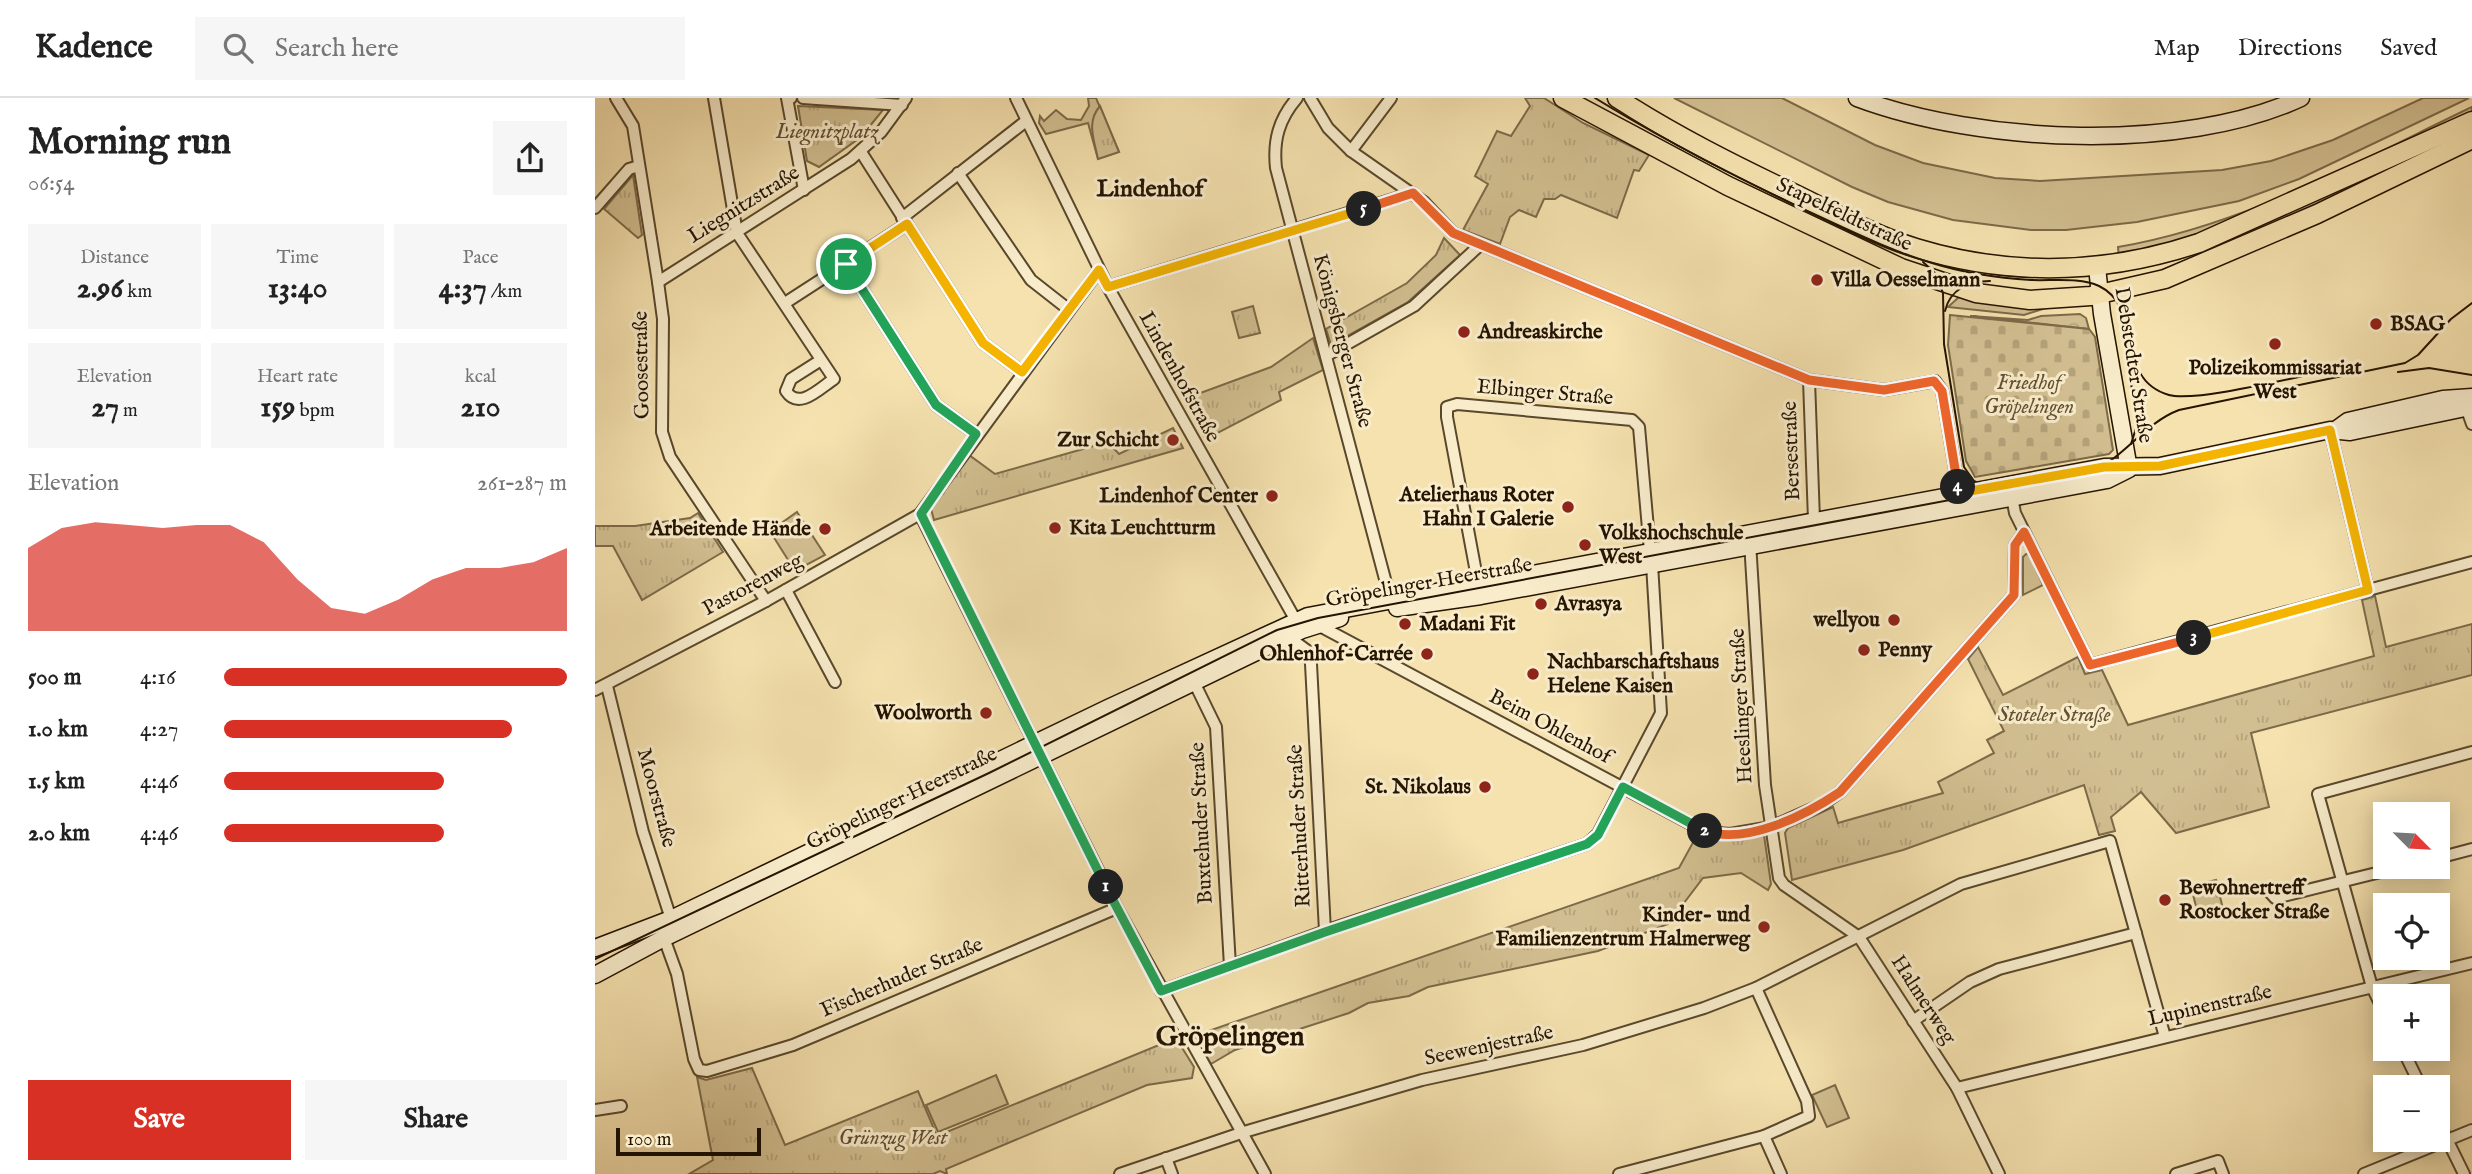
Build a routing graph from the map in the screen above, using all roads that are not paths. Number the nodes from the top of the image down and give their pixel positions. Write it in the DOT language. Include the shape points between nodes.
graph roads {
  1 [pos="608,98"];
  2 [pos="713,98"];
  3 [pos="791,98"];
  4 [pos="803,98"];
  5 [pos="1016,98"];
  6 [pos="1297,98"];
  7 [pos="1310,98"];
  8 [pos="1391,98"];
  9 [pos="1563,98"];
  10 [pos="1617,98"];
  11 [pos="1857,98"];
  12 [pos="2301,98"];
  13 [pos="618,101"];
  14 [pos="904,102"];
  15 [pos="1026,121"];
  16 [pos="2472,121"];
  17 [pos="2472,139"];
  18 [pos="1350,150"];
  19 [pos="861,152"];
  20 [pos="639,166"];
  21 [pos="958,173"];
  22 [pos="804,190"];
  23 [pos="1413,193"];
  24 [pos="595,208"];
  25 [pos="904,221"];
  26 [pos="1293,230"];
  27 [pos="737,233"];
  28 [pos="1480,245"];
  29 [pos="846,264"];
  30 [pos="2097,267"];
  31 [pos="1099,270"];
  32 [pos="658,282"];
  33 [pos="1108,287"];
  34 [pos="2100,294"];
  35 [pos="785,303"];
  36 [pos="1068,309"];
  37 [pos="1327,356"];
  38 [pos="821,360"];
  39 [pos="1022,372"];
  40 [pos="1809,380"];
  41 [pos="2468,401"];
  42 [pos="2472,424"];
  43 [pos="2334,430"];
  44 [pos="976,434"];
  45 [pos="2129,469"];
  46 [pos="1959,493"];
  47 [pos="2012,497"];
  48 [pos="921,514"];
  49 [pos="1814,520"];
  50 [pos="2024,532"];
  51 [pos="1750,540"];
  52 [pos="1651,558"];
  53 [pos="2472,562"];
  54 [pos="1478,583"];
  55 [pos="786,590"];
  56 [pos="2368,590"];
  57 [pos="1391,598"];
  58 [pos="766,601"];
  59 [pos="1302,628"];
  60 [pos="835,682"];
  61 [pos="1194,682"];
  62 [pos="607,686"];
  63 [pos="595,690"];
  64 [pos="1038,750"];
  65 [pos="2472,752"];
  66 [pos="1623,787"];
  67 [pos="1771,827"];
  68 [pos="2472,849"];
  69 [pos="2450,855"];
  70 [pos="2373,875"];
  71 [pos="1779,877"];
  72 [pos="2342,883"];
  73 [pos="2266,888"];
  74 [pos="1117,908"];
  75 [pos="671,919"];
  76 [pos="1325,932"];
  77 [pos="2136,933"];
  78 [pos="1859,937"];
  79 [pos="664,938"];
  80 [pos="596,942"];
  81 [pos="2472,963"];
  82 [pos="1230,966"];
  83 [pos="595,975"];
  84 [pos="2372,987"];
  85 [pos="1756,988"];
  86 [pos="1161,991"];
  87 [pos="1913,1021"];
  88 [pos="2165,1037"];
  89 [pos="1957,1088"];
  90 [pos="621,1106"];
  91 [pos="595,1110"];
  92 [pos="2472,1130"];
  93 [pos="1244,1132"];
  94 [pos="1764,1136"];
  95 [pos="2450,1137"];
  96 [pos="2450,1146"];
  97 [pos="2414,1152"];
  98 [pos="1166,1158"];
  99 [pos="1997,1173"];
  100 [pos="1120,1174"];
  101 [pos="1173,1174"];
  102 [pos="1265,1174"];
  103 [pos="1619,1174"];
  104 [pos="1781,1174"];
  105 [pos="2176,1174"];
  106 [pos="2223,1174"];
  107 [pos="2364,1174"];
  108 [pos="2464,1174"];
  1 -- 13 [label="street, Goosestraße"];
  2 -- 27 [label="street"];
  3 -- 22 [label="street" via="787,98"];
  4 -- 14 [label="street"];
  5 -- 15 [label="street, Lindenhofstraße"];
  6 -- 26 [label="street, Königsberger Straße" via="1278,128 1275,155"];
  7 -- 18 [label="street" via="1328,128"];
  8 -- 18 [label="street"];
  9 -- 34 [label="main road, Stapelfeldtstraße" via="1728,186 1901,268 1976,293 2003,297 2060,299"];
  10 -- 30 [label="main road, Stapelfeldtstraße" via="1737,167 1916,248 2013,268"];
  11 -- 12 [label="main road" via="1928,119 2007,131 2088,134 2172,133 2269,113"];
  13 -- 20 [label="street, Goosestraße" via="633,126"];
  14 -- 19 [label="street, Liegnitzstraße"];
  15 -- 21 [label="street"];
  15 -- 31 [label="street, Lindenhofstraße"];
  16 -- 30 [label="main road, Stapelfeldtstraße" via="2199,243 2152,258"];
  17 -- 34 [label="main road, Stapelfeldtstraße" via="2200,266"];
  18 -- 23 [label="street"];
  19 -- 22 [label="street, Liegnitzstraße"];
  19 -- 25 [label="street"];
  20 -- 24 [label="street" via="629,169"];
  20 -- 32 [label="street, Goosestraße"];
  21 -- 25 [label="street"];
  21 -- 36 [label="street" via="1031,280"];
  22 -- 27 [label="street, Liegnitzstraße"];
  23 -- 26 [label="street"];
  23 -- 28 [label="street" via="1448,230"];
  25 -- 29 [label="street"];
  25 -- 39 [label="street" via="983,343"];
  26 -- 33 [label="street"];
  26 -- 37 [label="street, Königsberger Straße"];
  27 -- 32 [label="street, Liegnitzstraße"];
  27 -- 35 [label="street"];
  28 -- 37 [label="street" via="1415,306"];
  28 -- 40 [label="street"];
  29 -- 35 [label="street"];
  29 -- 44 [label="street" via="936,405"];
  30 -- 34 [label="main road, Debstedter Straße"];
  31 -- 33 [label="street, Lindenhofstraße"];
  31 -- 36 [label="street, Pastorenweg"];
  32 -- 58 [label="street, Goosestraße" via="663,319 662,432 670,457"];
  33 -- 59 [label="street, Lindenhofstraße"];
  34 -- 45 [label="main road, Debstedter Straße"];
  35 -- 38 [label="street"];
  36 -- 39 [label="street, Pastorenweg"];
  37 -- 57 [label="street, Königsberger Straße"];
  38 -- 38 [label="street" via="834,379 804,399 790,397 786,391 791,379"];
  39 -- 44 [label="street, Pastorenweg"];
  40 -- 46 [label="street" via="1884,390 1934,381 1942,391"];
  40 -- 49 [label="street, Bersestraße"];
  41 -- 42 [label="street"];
  41 -- 43 [label="main road, Gröpelinger Heerstraße" via="2348,421"];
  43 -- 45 [label="main road, Gröpelinger Heerstraße"];
  43 -- 56 [label="street"];
  44 -- 48 [label="street, Pastorenweg"];
  45 -- 46 [label="main road, Gröpelinger Heerstraße" via="2104,467"];
  45 -- 47 [label="main road, Gröpelinger Heerstraße" via="2107,480"];
  46 -- 49 [label="main road, Gröpelinger Heerstraße"];
  47 -- 50 [label="street"];
  47 -- 51 [label="main road, Gröpelinger Heerstraße"];
  48 -- 55 [label="street, Pastorenweg"];
  48 -- 64 [label="street"];
  49 -- 51 [label="main road, Gröpelinger Heerstraße"];
  50 -- 56 [label="street" via="2090,665"];
  50 -- 67 [label="street, Beim Ohlenhof" via="2015,545 2014,595 1840,792"];
  51 -- 52 [label="main road, Gröpelinger Heerstraße"];
  51 -- 67 [label="street, Heeslinger Straße"];
  52 -- 54 [label="main road, Gröpelinger Heerstraße"];
  52 -- 54 [label="street, Elbinger Straße" via="1639,427 1632,420 1457,404 1447,407"];
  52 -- 59 [label="main road, Gröpelinger Heerstraße"];
  52 -- 66 [label="street, Elbinger Straße" via="1661,713"];
  53 -- 56 [label="street"];
  54 -- 57 [label="main road, Gröpelinger Heerstraße"];
  55 -- 58 [label="street, Pastorenweg"];
  55 -- 60 [label="street"];
  57 -- 59 [label="main road, Gröpelinger Heerstraße" via="1322,612"];
  58 -- 62 [label="street, Pastorenweg"];
  59 -- 61 [label="main road, Gröpelinger Heerstraße"];
  59 -- 64 [label="main road, Gröpelinger Heerstraße"];
  59 -- 66 [label="street, Beim Ohlenhof" via="1379,657"];
  59 -- 76 [label="street, Ritterhuder Straße" via="1311,664"];
  61 -- 64 [label="main road, Gröpelinger Heerstraße"];
  61 -- 82 [label="street, Buxtehuder Straße" via="1216,727"];
  62 -- 63 [label="street, Pastorenweg"];
  62 -- 75 [label="street, Moorstraße" via="643,832"];
  64 -- 74 [label="street"];
  64 -- 75 [label="main road, Gröpelinger Heerstraße"];
  64 -- 79 [label="main road, Gröpelinger Heerstraße"];
  65 -- 72 [label="street" via="2318,794"];
  66 -- 67 [label="street, Beim Ohlenhof" via="1717,835"];
  66 -- 76 [label="street, Elbinger Straße" via="1598,835 1587,844"];
  67 -- 71 [label="street, Heeslinger Straße"];
  68 -- 69 [label="street"];
  70 -- 72 [label="street"];
  71 -- 78 [label="street, Halmerweg" via="1784,886"];
  72 -- 73 [label="street" via="2275,898"];
  72 -- 84 [label="street"];
  74 -- 79 [label="street, Fischerhuder Straße" via="793,1045 717,1069 699,1070"];
  74 -- 86 [label="street"];
  75 -- 80 [label="main road, Gröpelinger Heerstraße"];
  76 -- 82 [label="street, Ritterhuder Straße"];
  77 -- 78 [label="street, Seewenjestraße" via="2110,841 1982,876"];
  77 -- 87 [label="street" via="1999,970 1971,982"];
  77 -- 88 [label="street"];
  78 -- 85 [label="street, Seewenjestraße"];
  78 -- 87 [label="street, Halmerweg"];
  79 -- 83 [label="main road, Gröpelinger Heerstraße"];
  81 -- 84 [label="street, Lupinenstraße"];
  82 -- 86 [label="street, Ritterhuder Straße"];
  84 -- 88 [label="street, Lupinenstraße"];
  85 -- 93 [label="street, Seewenjestraße" via="1616,1037 1422,1080"];
  85 -- 94 [label="street" via="1810,1110 1801,1122"];
  86 -- 93 [label="street"];
  87 -- 89 [label="street, Halmerweg"];
  88 -- 89 [label="street, Lupinenstraße"];
  89 -- 99 [label="street, Halmerweg"];
  90 -- 91 [label="street"];
  92 -- 95 [label="street"];
  93 -- 98 [label="street, Seewenjestraße"];
  93 -- 102 [label="street"];
  94 -- 103 [label="street"];
  94 -- 104 [label="street"];
  96 -- 108 [label="street"];
  97 -- 107 [label="street"];
  98 -- 100 [label="street, Seewenjestraße"];
  98 -- 101 [label="street"];
  105 -- 106 [label="street" via="2218,1161"];
}
